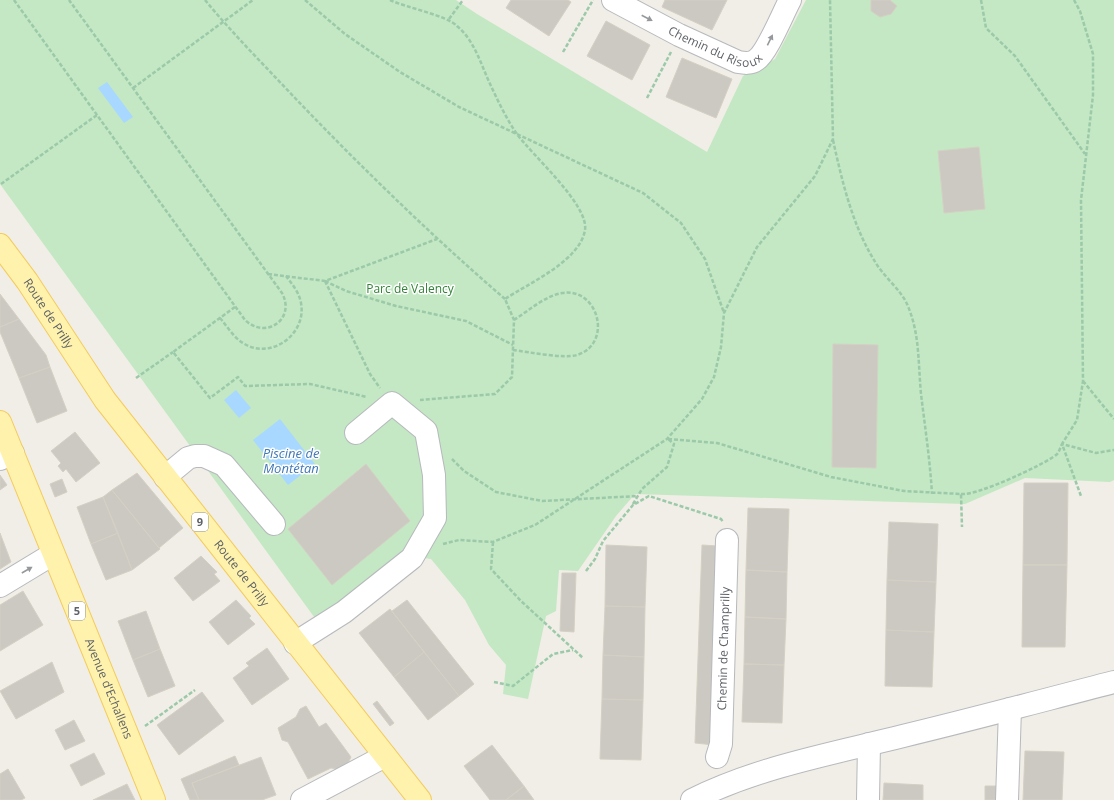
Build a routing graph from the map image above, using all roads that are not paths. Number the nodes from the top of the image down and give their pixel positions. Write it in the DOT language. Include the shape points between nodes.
graph roads {
  1 [pos="613,0"];
  2 [pos="790,0"];
  3 [pos="0,245"];
  4 [pos="0,422"];
  5 [pos="356,433"];
  6 [pos="6,456"];
  7 [pos="165,477"];
  8 [pos="274,524"];
  9 [pos="727,540"];
  10 [pos="53,554"];
  11 [pos="0,586"];
  12 [pos="296,643"];
  13 [pos="1114,682"];
  14 [pos="1010,709"];
  15 [pos="869,744"];
  16 [pos="385,756"];
  17 [pos="717,757"];
  18 [pos="154,800"];
  19 [pos="302,800"];
  20 [pos="420,800"];
  21 [pos="692,800"];
  22 [pos="868,800"];
  23 [pos="1007,800"];
  1 -- 2 [label="street, Chemin du Risoux, one-way" via="679,35 744,63 761,56"];
  3 -- 7 [label="main road, Route de Prilly / 9" via="106,400"];
  4 -- 6 [label="main road, Avenue d'Echallens / 5"];
  5 -- 12 [label="street" via="392,403 426,431 434,475 435,518 412,558 344,612"];
  6 -- 10 [label="main road, Avenue d'Echallens / 5"];
  7 -- 8 [label="street" via="188,458 204,456 224,465"];
  7 -- 12 [label="main road, Route de Prilly / 9"];
  9 -- 17 [label="street, Chemin de Champrilly" via="721,744"];
  11 -- 10 [label="street, one-way"];
  10 -- 18 [label="main road, Avenue d'Echallens / 5"];
  12 -- 16 [label="main road, Route de Prilly / 9"];
  13 -- 14 [label="street"];
  14 -- 15 [label="street"];
  14 -- 23 [label="street"];
  15 -- 21 [label="street" via="796,762 728,783"];
  15 -- 22 [label="street"];
  16 -- 19 [label="street"];
  16 -- 20 [label="main road, Route de Prilly / 9"];
}
